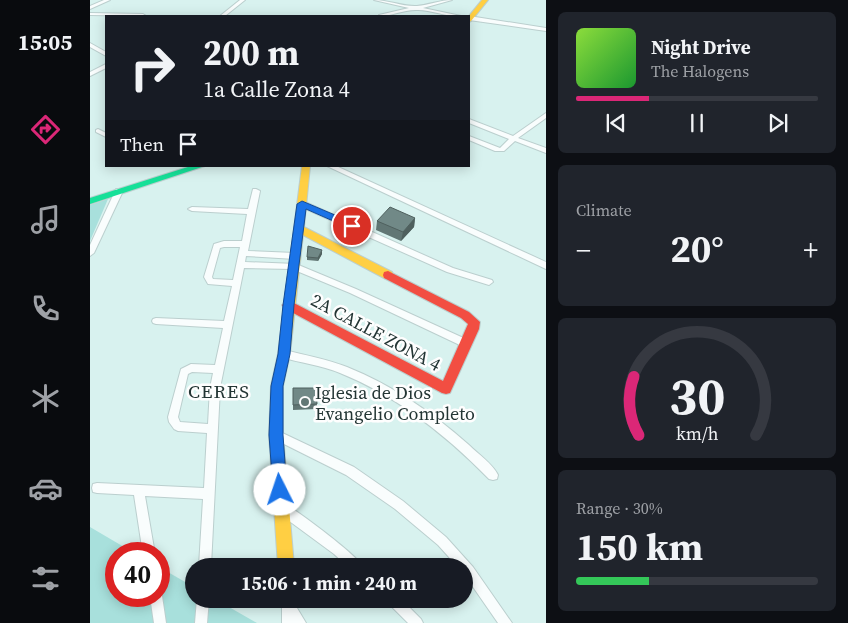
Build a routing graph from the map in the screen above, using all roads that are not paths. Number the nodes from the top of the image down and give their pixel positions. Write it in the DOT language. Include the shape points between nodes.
graph roads {
  1 [pos="108,0"];
  2 [pos="243,0"];
  3 [pos="376,0"];
  4 [pos="450,0"];
  5 [pos="485,0"];
  6 [pos="90,8"];
  7 [pos="415,8"];
  8 [pos="436,12"];
  9 [pos="90,14"];
  10 [pos="117,15"];
  11 [pos="223,15"];
  12 [pos="385,15"];
  13 [pos="432,15"];
  14 [pos="452,15"];
  15 [pos="470,18"];
  16 [pos="470,19"];
  17 [pos="546,30"];
  18 [pos="90,45"];
  19 [pos="105,53"];
  20 [pos="105,66"];
  21 [pos="90,74"];
  22 [pos="546,115"];
  23 [pos="470,121"];
  24 [pos="98,131"];
  25 [pos="105,134"];
  26 [pos="470,138"];
  27 [pos="514,138"];
  28 [pos="546,151"];
  29 [pos="198,167"];
  30 [pos="306,167"];
  31 [pos="332,167"];
  32 [pos="119,191"];
  33 [pos="256,191"];
  34 [pos="90,201"];
  35 [pos="302,204"];
  36 [pos="192,209"];
  37 [pos="250,212"];
  38 [pos="299,229"];
  39 [pos="243,249"];
  40 [pos="90,253"];
  41 [pos="294,261"];
  42 [pos="240,265"];
  43 [pos="546,266"];
  44 [pos="236,282"];
  45 [pos="489,282"];
  46 [pos="288,305"];
  47 [pos="156,321"];
  48 [pos="226,325"];
  49 [pos="467,344"];
  50 [pos="284,354"];
  51 [pos="217,369"];
  52 [pos="212,429"];
  53 [pos="276,435"];
  54 [pos="494,475"];
  55 [pos="97,488"];
  56 [pos="139,490"];
  57 [pos="208,494"];
  58 [pos="281,508"];
  59 [pos="147,542"];
  60 [pos="205,558"];
  61 [pos="285,558"];
  62 [pos="347,558"];
  63 [pos="158,607"];
  64 [pos="202,608"];
  65 [pos="288,608"];
  66 [pos="291,608"];
  67 [pos="401,608"];
  68 [pos="160,623"];
  69 [pos="201,623"];
  70 [pos="288,623"];
  71 [pos="300,623"];
  72 [pos="416,623"];
  73 [pos="506,623"];
  1 -- 6 [label="street"];
  2 -- 11 [label="street"];
  3 -- 7 [label="street"];
  4 -- 7 [label="street"];
  5 -- 15 [label="street"];
  7 -- 8 [label="street"];
  7 -- 12 [label="street"];
  8 -- 13 [label="street"];
  8 -- 14 [label="street"];
  9 -- 10 [label="street"];
  16 -- 17 [label="street"];
  18 -- 19 [label="street"];
  20 -- 21 [label="street"];
  22 -- 27 [label="street"];
  23 -- 27 [label="street"];
  24 -- 25 [label="street"];
  26 -- 27 [label="street" via="499,151 504,150"];
  27 -- 28 [label="street"];
  29 -- 32 [label="street"];
  30 -- 35 [label="street"];
  31 -- 43 [label="street"];
  32 -- 34 [label="street"];
  32 -- 40 [label="street"];
  33 -- 37 [label="street"];
  35 -- 38 [label="street"];
  35 -- 45 [label="street" via="450,270"];
  36 -- 37 [label="street"];
  37 -- 39 [label="street"];
  38 -- 41 [label="street"];
  38 -- 49 [label="street" via="405,282 474,322"];
  39 -- 41 [label="street"];
  39 -- 42 [label="street"];
  39 -- 44 [label="street" via="224,244 218,246 208,277 211,282"];
  41 -- 42 [label="street"];
  41 -- 46 [label="street"];
  41 -- 49 [label="street"];
  42 -- 44 [label="street"];
  44 -- 48 [label="street"];
  46 -- 49 [label="street, 2A CALLE ZONA 4" via="446,389"];
  46 -- 50 [label="street"];
  47 -- 48 [label="street"];
  48 -- 51 [label="street"];
  50 -- 53 [label="street" via="277,386"];
  50 -- 54 [label="street" via="343,370 395,396 469,450"];
  51 -- 52 [label="street"];
  51 -- 52 [label="street" via="191,368 184,372 173,417 178,426"];
  52 -- 57 [label="street"];
  53 -- 58 [label="street"];
  53 -- 73 [label="street" via="350,471 442,540"];
  55 -- 56 [label="street"];
  56 -- 57 [label="street"];
  56 -- 59 [label="street"];
  57 -- 60 [label="street"];
  58 -- 61 [label="street"];
  58 -- 62 [label="street"];
  63 -- 68 [label="street"];
  64 -- 69 [label="street"];
  65 -- 70 [label="street"];
  66 -- 71 [label="street"];
  67 -- 72 [label="street"];
}
